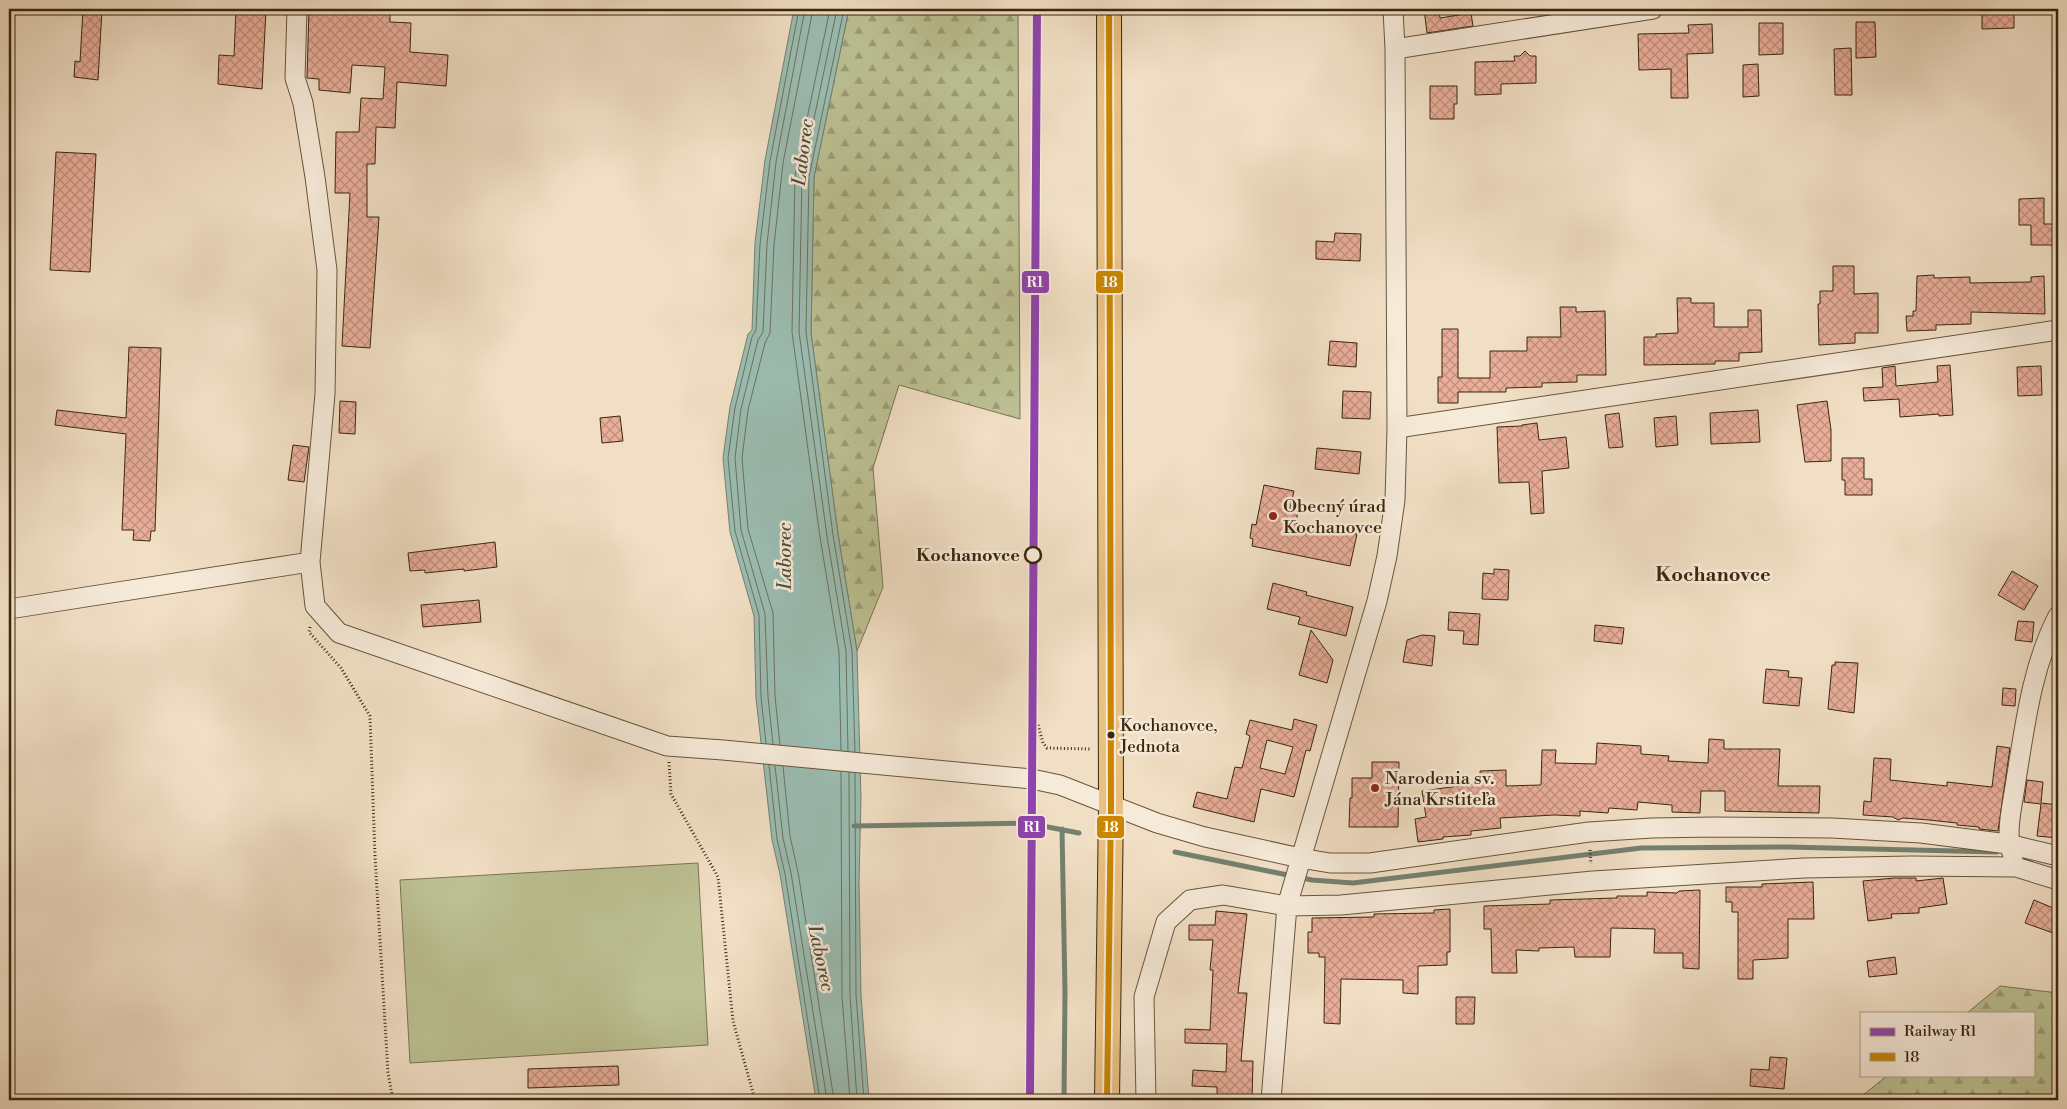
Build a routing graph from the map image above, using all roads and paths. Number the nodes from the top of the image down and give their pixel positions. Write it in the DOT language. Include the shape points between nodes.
graph roads {
  1 [pos="297,9"];
  2 [pos="1109,9"];
  3 [pos="1393,9"];
  4 [pos="1654,9"];
  5 [pos="1395,49"];
  6 [pos="2058,330"];
  7 [pos="1397,428"];
  8 [pos="310,562"];
  9 [pos="315,606"];
  10 [pos="9,609"];
  11 [pos="2058,616"];
  12 [pos="1038,725"];
  13 [pos="667,746"];
  14 [pos="1111,750"];
  15 [pos="1111,806"];
  16 [pos="1589,832"];
  17 [pos="2008,844"];
  18 [pos="2058,856"];
  19 [pos="1299,863"];
  20 [pos="2016,866"];
  21 [pos="2058,880"];
  22 [pos="1593,881"];
  23 [pos="1287,906"];
  24 [pos="393,1100"];
  25 [pos="755,1100"];
  26 [pos="1107,1100"];
  27 [pos="1146,1100"];
  28 [pos="1271,1100"];
  1 -- 8 [label="street" via="295,78 315,177 327,270 326,394"];
  2 -- 14 [label="main road"];
  3 -- 5 [label="street"];
  4 -- 5 [label="street"];
  5 -- 7 [label="street"];
  6 -- 7 [label="street"];
  7 -- 19 [label="street" via="1395,500 1385,565"];
  8 -- 9 [label="street"];
  8 -- 10 [label="street"];
  9 -- 13 [label="street" via="339,633"];
  9 -- 24 [label="path" via="309,632 341,668 370,716 375,856 388,1073"];
  11 -- 17 [label="street" via="2048,634 2031,696"];
  12 -- 14 [label="path" via="1047,748"];
  13 -- 15 [label="street" via="1032,779 1060,785"];
  13 -- 25 [label="path" via="671,794 718,877 733,1021"];
  14 -- 15 [label="main road"];
  15 -- 19 [label="street" via="1157,823"];
  15 -- 26 [label="main road"];
  16 -- 17 [label="street" via="1652,828 1832,828 1922,833"];
  16 -- 19 [label="street" via="1370,863"];
  16 -- 22 [label="path"];
  17 -- 18 [label="street"];
  17 -- 20 [label="street"];
  19 -- 23 [label="street"];
  20 -- 21 [label="street"];
  20 -- 22 [label="street" via="1804,868"];
  22 -- 23 [label="street" via="1341,905"];
  23 -- 27 [label="street" via="1223,895 1190,900 1166,922 1144,996"];
  23 -- 28 [label="street"];
}
